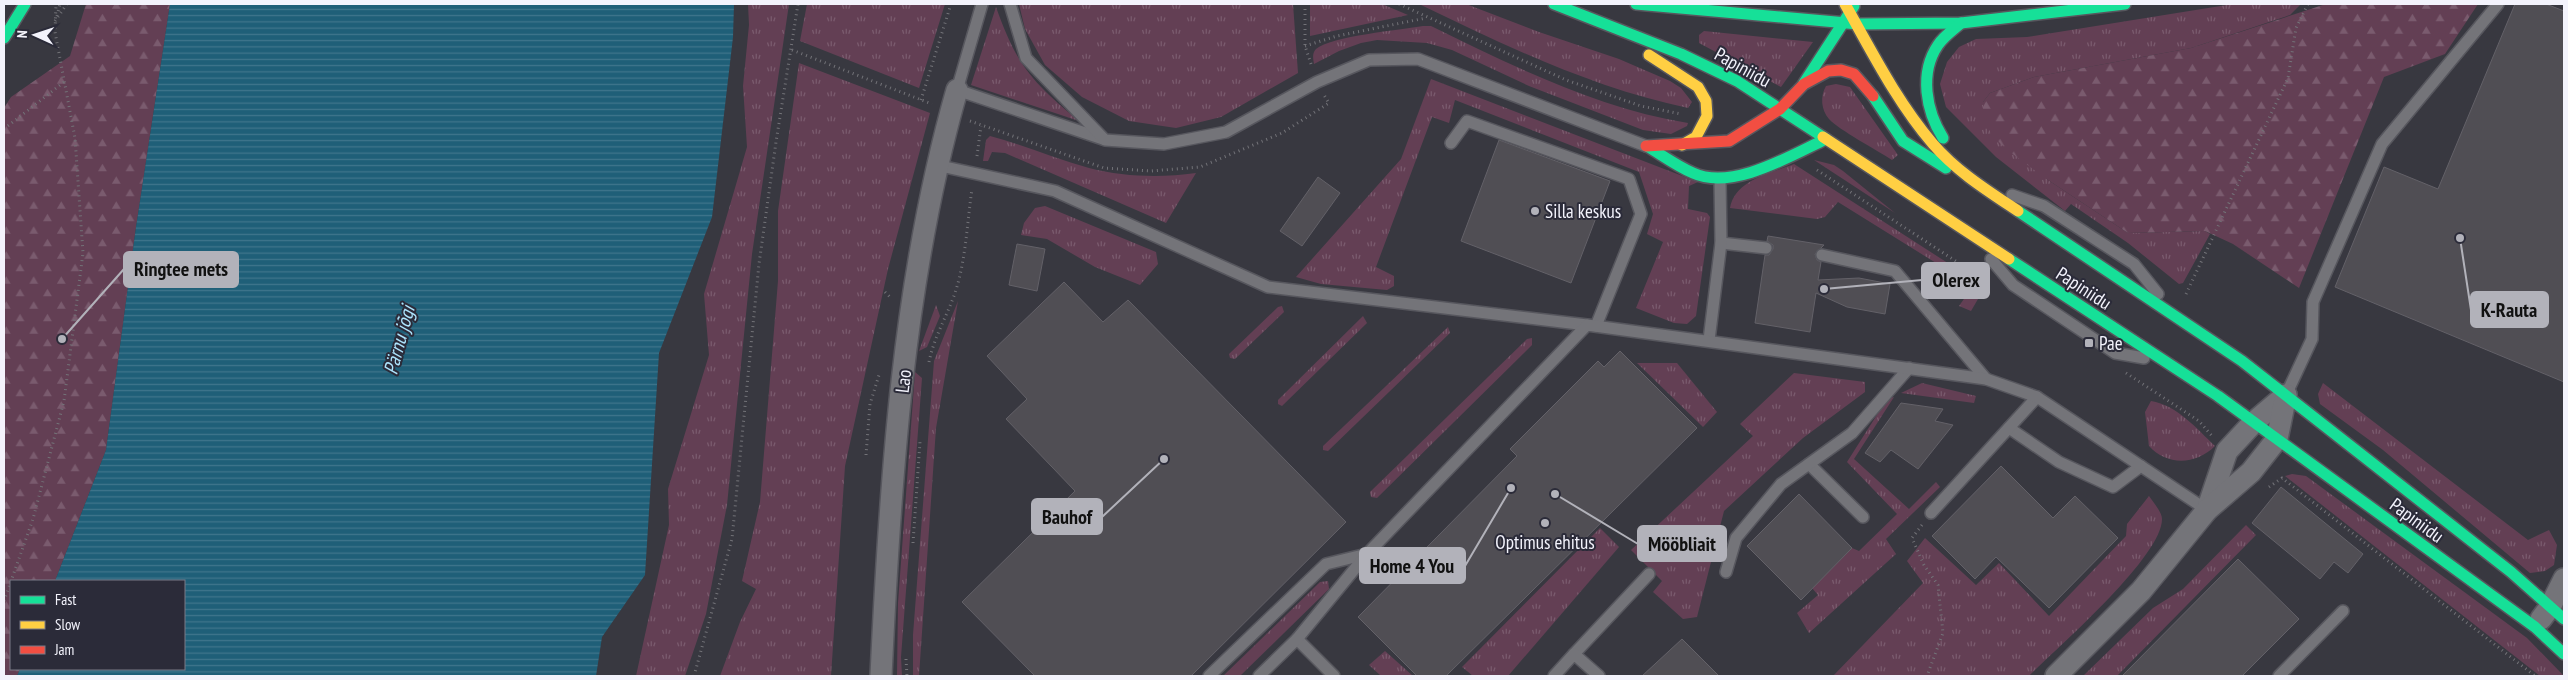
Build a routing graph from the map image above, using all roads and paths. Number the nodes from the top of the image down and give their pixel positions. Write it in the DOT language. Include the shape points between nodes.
graph roads {
  1 [pos="25,4"];
  2 [pos="56,4"];
  3 [pos="60,4"];
  4 [pos="67,4"];
  5 [pos="798,4"];
  6 [pos="951,4"];
  7 [pos="982,4"];
  8 [pos="1010,4"];
  9 [pos="1399,4"];
  10 [pos="1554,4"];
  11 [pos="1636,4"];
  12 [pos="2125,4"];
  13 [pos="2308,4"];
  14 [pos="2498,4"];
  15 [pos="1851,6"];
  16 [pos="1426,18"];
  17 [pos="55,21"];
  18 [pos="1600,22"];
  19 [pos="1840,23"];
  20 [pos="1960,23"];
  21 [pos="1858,24"];
  22 [pos="4,38"];
  23 [pos="1305,46"];
  24 [pos="792,50"];
  25 [pos="64,82"];
  26 [pos="1804,84"];
  27 [pos="956,90"];
  28 [pos="1780,109"];
  29 [pos="1684,114"];
  30 [pos="981,126"];
  31 [pos="4,129"];
  32 [pos="1826,138"];
  33 [pos="1105,140"];
  34 [pos="1451,143"];
  35 [pos="1682,145"];
  36 [pos="1646,146"];
  37 [pos="936,165"];
  38 [pos="974,173"];
  39 [pos="1720,180"];
  40 [pos="1979,185"];
  41 [pos="1971,234"];
  42 [pos="1721,243"];
  43 [pos="1766,248"];
  44 [pos="1822,255"];
  45 [pos="2185,297"];
  46 [pos="2176,317"];
  47 [pos="1592,326"];
  48 [pos="1708,340"];
  49 [pos="2165,362"];
  50 [pos="1909,368"];
  51 [pos="928,369"];
  52 [pos="1986,379"];
  53 [pos="2286,395"];
  54 [pos="2037,397"];
  55 [pos="2199,421"];
  56 [pos="2253,423"];
  57 [pos="2009,428"];
  58 [pos="2214,438"];
  59 [pos="921,439"];
  60 [pos="2277,439"];
  61 [pos="1808,464"];
  62 [pos="2141,466"];
  63 [pos="2269,487"];
  64 [pos="2207,510"];
  65 [pos="1931,513"];
  66 [pos="1863,517"];
  67 [pos="912,548"];
  68 [pos="1368,554"];
  69 [pos="1726,572"];
  70 [pos="1649,574"];
  71 [pos="2564,579"];
  72 [pos="11,580"];
  73 [pos="10,584"];
  74 [pos="4,601"];
  75 [pos="2343,610"];
  76 [pos="2557,613"];
  77 [pos="2535,627"];
  78 [pos="1297,639"];
  79 [pos="1574,654"];
  80 [pos="2564,654"];
  81 [pos="906,656"];
  82 [pos="694,676"];
  83 [pos="881,676"];
  84 [pos="907,676"];
  85 [pos="1209,676"];
  86 [pos="1259,676"];
  87 [pos="1334,676"];
  88 [pos="1554,676"];
  89 [pos="1599,676"];
  90 [pos="1927,676"];
  91 [pos="2056,676"];
  92 [pos="2278,676"];
  93 [pos="2535,676"];
  1 -- 22 [label="main road"];
  2 -- 17 [label="path"];
  3 -- 17 [label="path"];
  4 -- 17 [label="path"];
  5 -- 24 [label="path"];
  6 -- 24 [label="path" via="921,100"];
  7 -- 27 [label="lane"];
  8 -- 33 [label="lane" via="1026,58"];
  9 -- 16 [label="path"];
  10 -- 18 [label="main road, Papiniidu"];
  11 -- 19 [label="main road"];
  12 -- 20 [label="main road"];
  13 -- 45 [label="path" via="2296,28 2288,78"];
  14 -- 53 [label="lane" via="2382,144 2313,302 2312,339"];
  15 -- 19 [label="main road"];
  15 -- 21 [label="main road, Papiniidu"];
  16 -- 23 [label="path"];
  16 -- 29 [label="path" via="1566,80 1641,106"];
  17 -- 25 [label="path"];
  18 -- 28 [label="main road, Papiniidu" via="1681,54 1737,81"];
  18 -- 35 [label="main road" via="1698,87 1706,101 1707,116 1696,137"];
  19 -- 21 [label="main road"];
  19 -- 26 [label="main road"];
  20 -- 21 [label="main road"];
  20 -- 40 [label="main road" via="1939,44 1931,58 1927,101 1935,127"];
  21 -- 40 [label="main road, Papiniidu" via="1873,58 1896,95 1934,145"];
  24 -- 82 [label="path" via="759,264 732,539"];
  25 -- 31 [label="path"];
  25 -- 72 [label="path" via="75,138 83,252 64,402 33,519"];
  26 -- 28 [label="main road"];
  26 -- 40 [label="main road" via="1828,71 1854,74 1903,140 1933,161"];
  27 -- 33 [label="lane"];
  27 -- 37 [label="street, Lao"];
  28 -- 32 [label="main road, Papiniidu"];
  28 -- 35 [label="main road" via="1729,141"];
  30 -- 38 [label="path"];
  32 -- 39 [label="main road" via="1766,167"];
  32 -- 41 [label="main road, Papiniidu"];
  33 -- 36 [label="lane" via="1164,144 1226,132 1316,82 1369,60 1418,59"];
  34 -- 47 [label="lane" via="1467,120 1629,179 1641,214"];
  35 -- 36 [label="main road"];
  36 -- 39 [label="main road" via="1694,174"];
  37 -- 38 [label="lane"];
  37 -- 83 [label="street, Lao" via="902,383"];
  38 -- 47 [label="lane" via="1055,191 1268,287"];
  38 -- 51 [label="path" via="961,268"];
  39 -- 42 [label="lane"];
  40 -- 46 [label="main road, Papiniidu"];
  40 -- 46 [label="lane" via="2044,206 2134,264"];
  41 -- 49 [label="main road, Papiniidu"];
  41 -- 49 [label="lane" via="2013,285 2067,322 2115,352"];
  42 -- 43 [label="lane"];
  42 -- 48 [label="lane"];
  44 -- 52 [label="lane" via="1896,271"];
  46 -- 53 [label="main road, Papiniidu"];
  47 -- 48 [label="lane"];
  47 -- 68 [label="lane"];
  48 -- 50 [label="lane"];
  49 -- 56 [label="main road, Papiniidu"];
  50 -- 52 [label="lane"];
  50 -- 61 [label="lane" via="1852,433"];
  52 -- 54 [label="lane"];
  53 -- 56 [label="street"];
  53 -- 60 [label="street"];
  53 -- 76 [label="main road, Papiniidu" via="2496,560"];
  54 -- 57 [label="lane"];
  54 -- 62 [label="lane"];
  55 -- 58 [label="path"];
  56 -- 60 [label="main road, Papiniidu"];
  56 -- 64 [label="street" via="2227,451"];
  57 -- 62 [label="lane" via="2059,462 2113,488"];
  57 -- 65 [label="lane"];
  59 -- 67 [label="path"];
  60 -- 64 [label="street" via="2251,472"];
  60 -- 77 [label="main road, Papiniidu"];
  61 -- 66 [label="lane"];
  61 -- 69 [label="lane" via="1781,484 1736,538"];
  62 -- 64 [label="lane"];
  63 -- 93 [label="path" via="2282,478"];
  64 -- 91 [label="street" via="2141,591"];
  65 -- 90 [label="path" via="1912,538 1924,565 1938,585 1943,632"];
  68 -- 78 [label="lane"];
  68 -- 85 [label="lane" via="1326,564"];
  70 -- 79 [label="lane"];
  71 -- 76 [label="street"];
  73 -- 74 [label="path"];
  75 -- 92 [label="lane"];
  76 -- 77 [label="street"];
  77 -- 80 [label="main road, Papiniidu"];
  78 -- 86 [label="lane"];
  78 -- 87 [label="lane"];
  79 -- 88 [label="lane"];
  79 -- 89 [label="lane"];
  81 -- 84 [label="path"];
}
